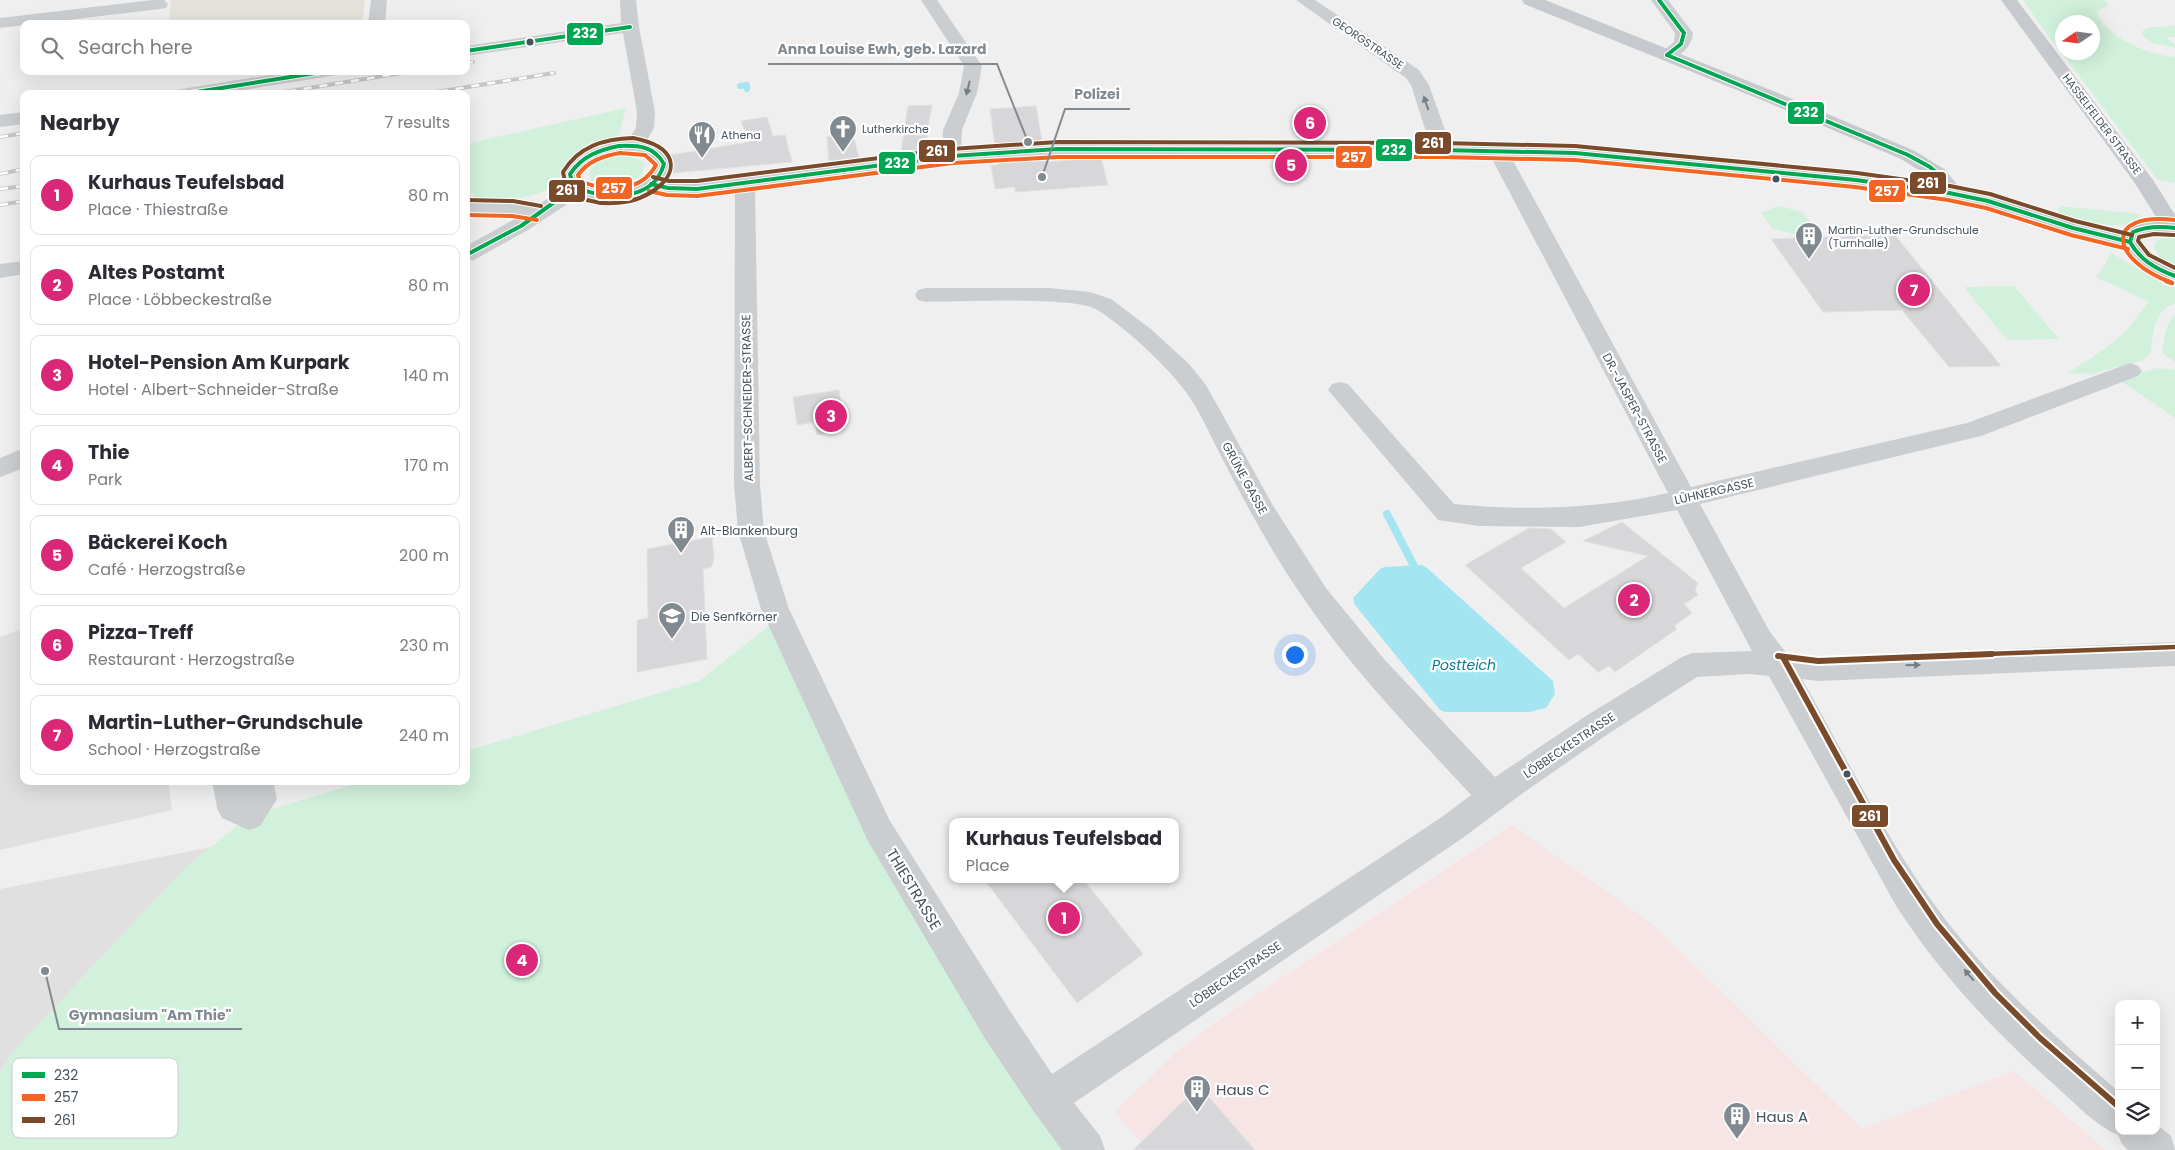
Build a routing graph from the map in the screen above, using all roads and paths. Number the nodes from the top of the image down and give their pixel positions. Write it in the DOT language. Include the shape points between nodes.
graph roads {
  1 [pos="378,0"];
  2 [pos="628,0"];
  3 [pos="929,0"];
  4 [pos="1304,0"];
  5 [pos="1530,0"];
  6 [pos="1659,0"];
  7 [pos="2009,0"];
  8 [pos="160,4"];
  9 [pos="25,20"];
  10 [pos="376,20"];
  11 [pos="20,21"];
  12 [pos="0,23"];
  13 [pos="630,27"];
  14 [pos="470,50"];
  15 [pos="1668,55"];
  16 [pos="304,75"];
  17 [pos="208,90"];
  18 [pos="20,118"];
  19 [pos="0,121"];
  20 [pos="634,146"];
  21 [pos="1442,150"];
  22 [pos="1498,150"];
  23 [pos="952,156"];
  24 [pos="651,184"];
  25 [pos="744,184"];
  26 [pos="577,189"];
  27 [pos="1949,193"];
  28 [pos="470,208"];
  29 [pos="539,213"];
  30 [pos="2174,228"];
  31 [pos="2130,242"];
  32 [pos="470,253"];
  33 [pos="20,268"];
  34 [pos="0,271"];
  35 [pos="2175,276"];
  36 [pos="926,295"];
  37 [pos="2130,371"];
  38 [pos="1340,390"];
  39 [pos="20,460"];
  40 [pos="0,468"];
  41 [pos="1684,498"];
  42 [pos="775,609"];
  43 [pos="2175,654"];
  44 [pos="1777,663"];
  45 [pos="229,785"];
  46 [pos="258,785"];
  47 [pos="1493,797"];
  48 [pos="1047,1099"];
  49 [pos="2115,1113"];
  50 [pos="2140,1135"];
  51 [pos="1086,1150"];
  52 [pos="2157,1150"];
  1 -- 10 [label="street"];
  2 -- 13 [label="street"];
  3 -- 23 [label="street, one-way" via="973,66 968,92 952,129"];
  21 -- 4 [label="street, GEORGSTRASSE, one-way" via="1420,85 1413,74"];
  5 -- 15 [label="main road"];
  6 -- 15 [label="street" via="1684,33 1682,45"];
  7 -- 30 [label="main road, HASSELFELDER STRASSE" via="2143,180"];
  8 -- 9 [label="street"];
  11 -- 12 [label="street"];
  13 -- 14 [label="street"];
  13 -- 20 [label="street" via="646,112 645,128"];
  15 -- 27 [label="main road" via="1908,155 1937,173"];
  16 -- 17 [label="street"];
  18 -- 19 [label="street"];
  20 -- 24 [label="street" via="653,150 663,160 662,172"];
  20 -- 26 [label="street" via="604,149 579,162 570,178"];
  21 -- 22 [label="street"];
  21 -- 23 [label="street" via="1058,149"];
  22 -- 27 [label="street" via="1680,162"];
  22 -- 41 [label="street, DR.-JASPER-STRASSE"];
  23 -- 25 [label="street"];
  24 -- 25 [label="street" via="683,189"];
  24 -- 26 [label="street" via="634,192 613,196 590,195"];
  25 -- 42 [label="street, ALBERT-SCHNEIDER-STRASSE" via="747,484 751,531"];
  26 -- 29 [label="street"];
  27 -- 31 [label="main road"];
  28 -- 29 [label="street" via="497,206"];
  29 -- 32 [label="street"];
  30 -- 31 [label="main road" via="2144,227 2133,232"];
  31 -- 35 [label="main road" via="2142,259"];
  33 -- 34 [label="street"];
  36 -- 47 [label="street, GRÜNE GASSE" via="1049,295 1090,299 1103,304 1144,335 1181,369 1198,391 1284,547 1336,622"];
  37 -- 41 [label="street, LÜHNERGASSE" via="1972,430"];
  38 -- 41 [label="street, LÜHNERGASSE" via="1447,513 1579,518"];
  39 -- 40 [label="street"];
  41 -- 44 [label="street, DR.-JASPER-STRASSE" via="1760,640"];
  42 -- 48 [label="street, THIESTRASSE" via="879,830 996,1024"];
  44 -- 43 [label="street, LÖBBECKESTRASSE, one-way" via="1818,669"];
  44 -- 47 [label="street, LÖBBECKESTRASSE" via="1692,665 1600,723"];
  49 -- 44 [label="street, DR.-JASPER-STRASSE, one-way" via="1989,998 1931,928 1888,864"];
  45 -- 46 [label="street" via="233,808 249,816 261,799"];
  47 -- 48 [label="street, LÖBBECKESTRASSE"];
  48 -- 51 [label="street, THIESTRASSE"];
  50 -- 52 [label="street"];
}
